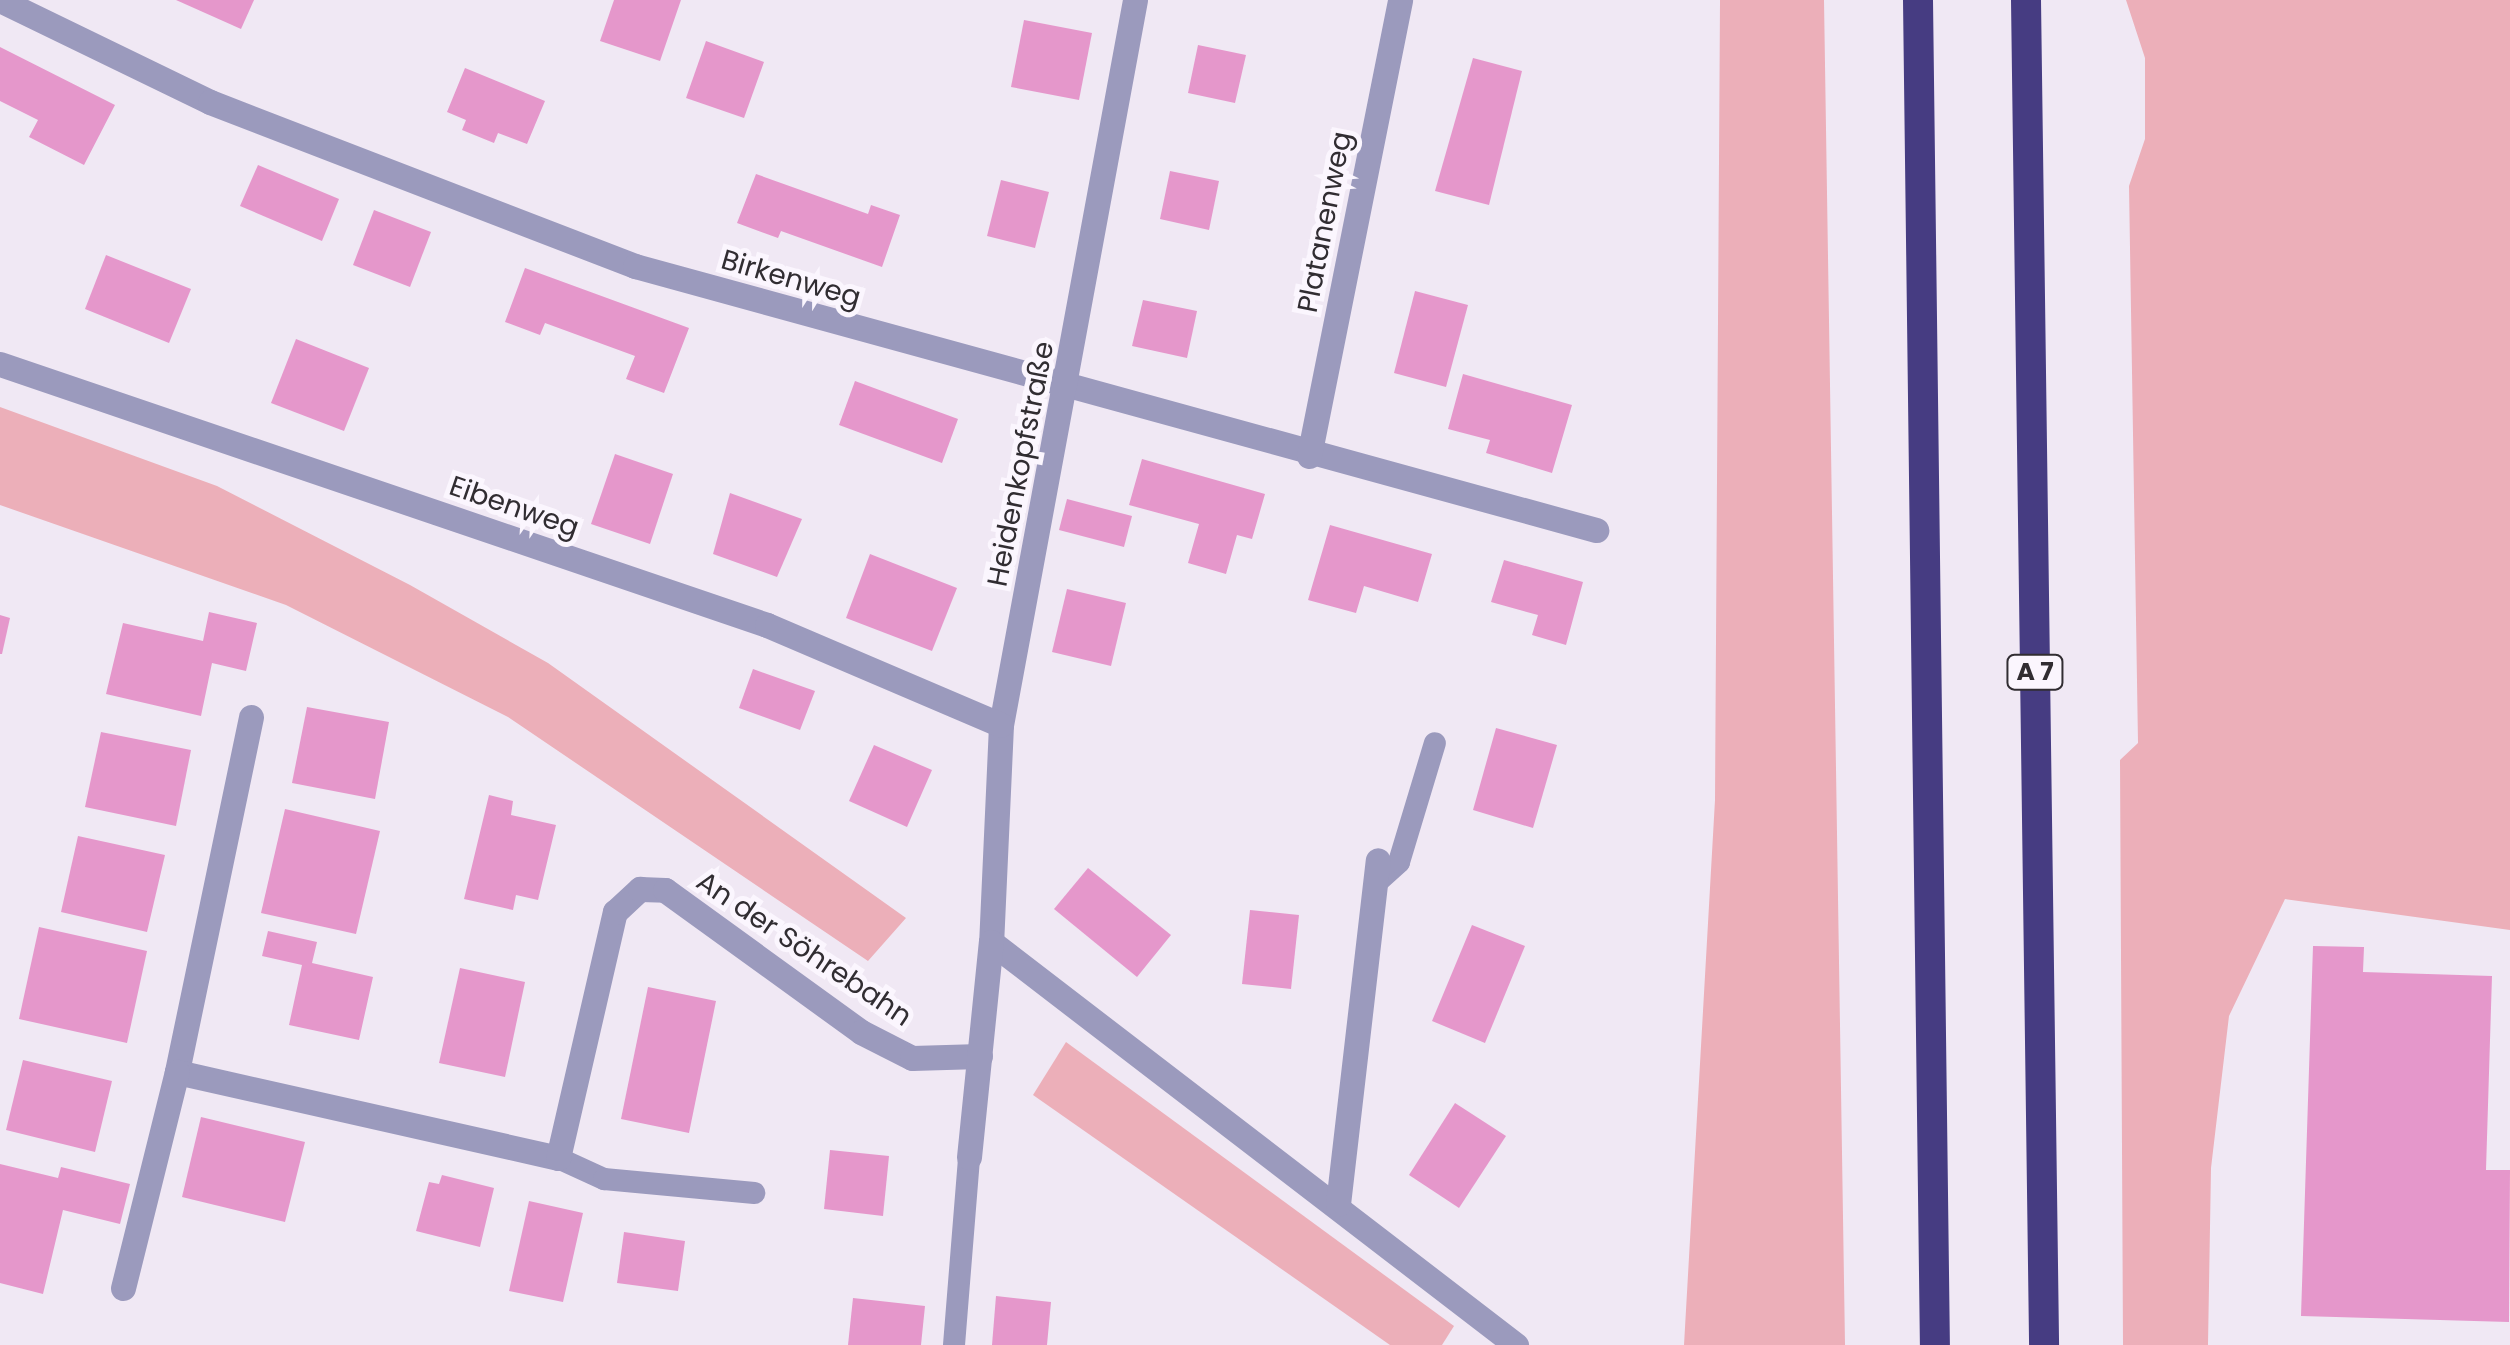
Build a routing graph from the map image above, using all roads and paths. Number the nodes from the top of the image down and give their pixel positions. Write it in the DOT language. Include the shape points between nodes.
graph roads {
  1 [pos="0,0"];
  2 [pos="1135,0"];
  3 [pos="1400,0"];
  4 [pos="1918,0"];
  5 [pos="2026,0"];
  6 [pos="0,364"];
  7 [pos="1066,388"];
  8 [pos="1309,456"];
  9 [pos="1596,530"];
  10 [pos="252,717"];
  11 [pos="1001,725"];
  12 [pos="1436,743"];
  13 [pos="1377,872"];
  14 [pos="991,942"];
  15 [pos="980,1056"];
  16 [pos="177,1072"];
  17 [pos="969,1157"];
  18 [pos="558,1158"];
  19 [pos="754,1193"];
  20 [pos="1338,1204"];
  21 [pos="123,1288"];
  22 [pos="1508,1342"];
  23 [pos="954,1345"];
  24 [pos="1935,1345"];
  25 [pos="2044,1345"];
  1 -- 7 [label="street, Birkenweg" via="210,102 635,266"];
  2 -- 7 [label="street, Heidenkopfstraße"];
  3 -- 8 [label="street, Platanenweg"];
  4 -- 24 [label="highway"];
  5 -- 25 [label="highway, A 7"];
  6 -- 11 [label="street, Eibenweg" via="767,624"];
  7 -- 8 [label="street, Birkenweg"];
  7 -- 11 [label="street, Heidenkopfstraße"];
  8 -- 9 [label="street, Birkenweg"];
  10 -- 16 [label="street"];
  11 -- 14 [label="street, Heidenkopfstraße"];
  12 -- 13 [label="lane" via="1399,862"];
  13 -- 20 [label="street"];
  14 -- 15 [label="street, Heidenkopfstraße"];
  14 -- 20 [label="street"];
  15 -- 17 [label="street, Heidenkopfstraße"];
  15 -- 18 [label="street, An der Söhrebahn" via="912,1058 861,1032 665,890 640,889 616,912"];
  16 -- 18 [label="street"];
  16 -- 21 [label="street"];
  17 -- 23 [label="lane"];
  18 -- 19 [label="lane" via="604,1179"];
  20 -- 22 [label="street"];
}
